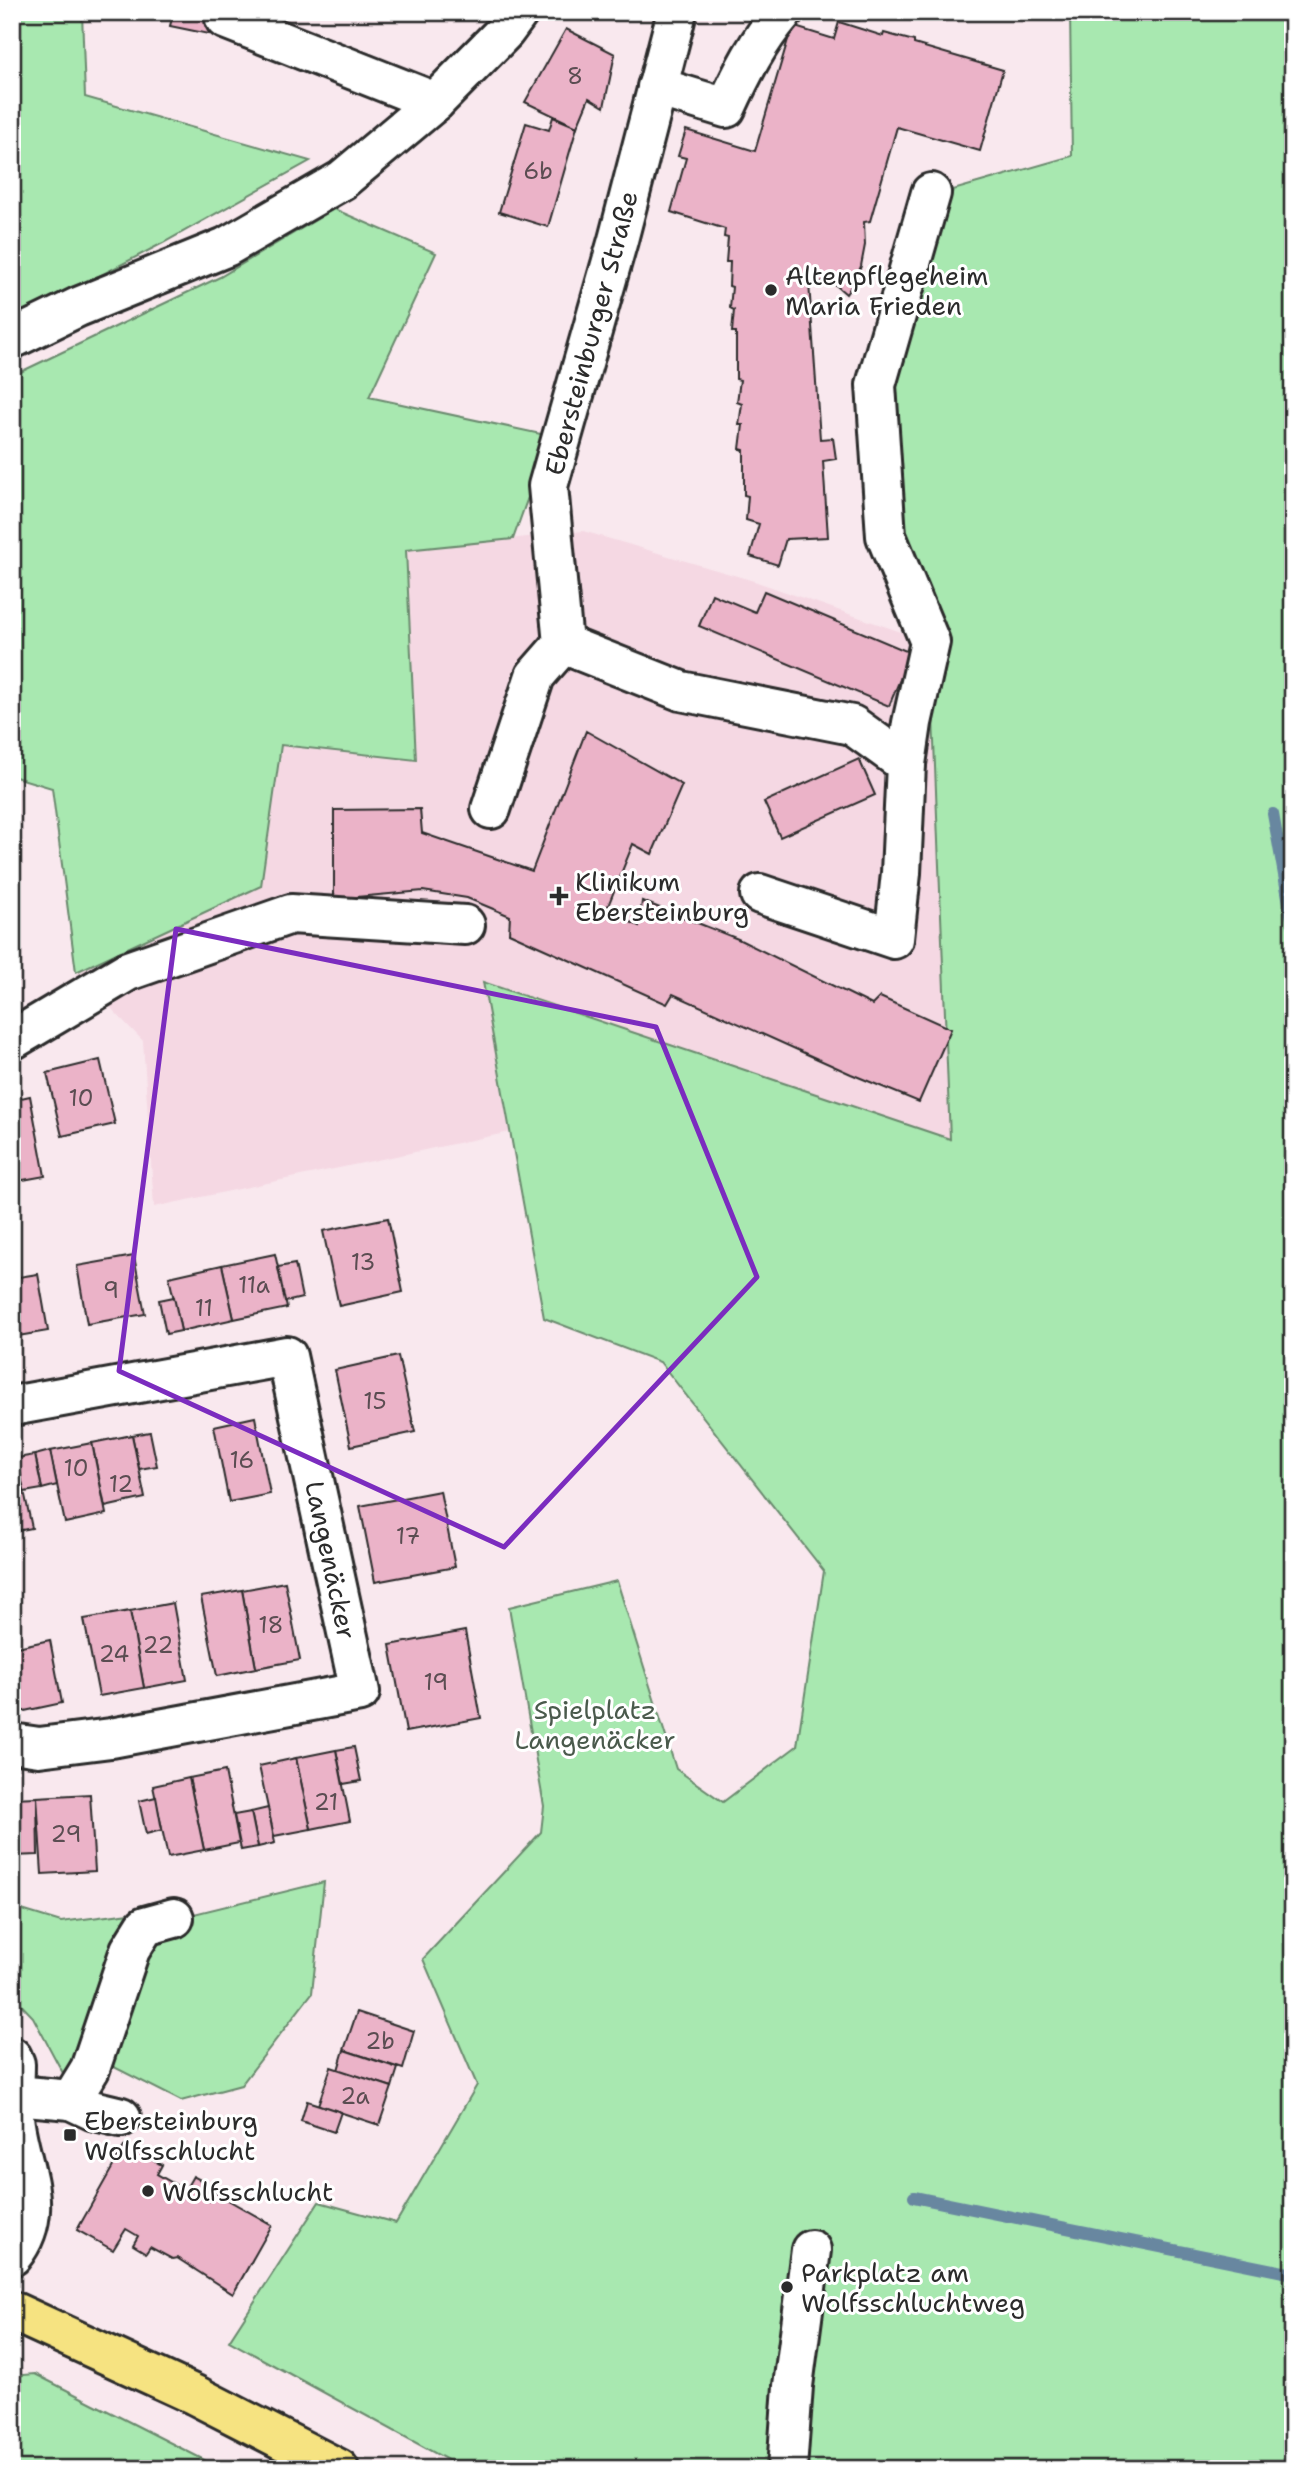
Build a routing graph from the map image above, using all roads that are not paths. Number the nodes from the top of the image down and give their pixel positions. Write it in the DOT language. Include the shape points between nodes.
graph roads {
  1 [pos="519,12"];
  2 [pos="677,12"];
  3 [pos="783,12"];
  4 [pos="225,19"];
  5 [pos="657,87"];
  6 [pos="435,102"];
  7 [pos="931,193"];
  8 [pos="12,339"];
  9 [pos="563,644"];
  10 [pos="906,764"];
  11 [pos="491,809"];
  12 [pos="760,894"];
  13 [pos="465,925"];
  14 [pos="12,1040"];
  15 [pos="12,1406"];
  16 [pos="12,1743"];
  17 [pos="174,1918"];
  18 [pos="12,2057"];
  19 [pos="71,2101"];
  20 [pos="14,2116"];
  21 [pos="121,2117"];
  22 [pos="811,2250"];
  23 [pos="12,2256"];
  24 [pos="12,2311"];
  25 [pos="339,2469"];
  26 [pos="787,2469"];
  1 -- 6 [label="street"];
  2 -- 5 [label="street, Ebersteinburger Straße"];
  3 -- 5 [label="street" via="753,52 726,107"];
  4 -- 6 [label="street"];
  5 -- 9 [label="street, Ebersteinburger Straße" via="548,486"];
  6 -- 8 [label="street" via="342,180 226,247"];
  7 -- 10 [label="street" via="876,385 886,536 930,642"];
  9 -- 10 [label="street" via="681,691 852,725"];
  9 -- 11 [label="street" via="535,676"];
  10 -- 12 [label="street" via="894,939"];
  13 -- 14 [label="street" via="291,914 128,971"];
  15 -- 16 [label="street, Langenäcker" via="287,1356 360,1692 111,1738 39,1747"];
  17 -- 19 [label="street" via="145,1926 130,1950 90,2069"];
  18 -- 20 [label="street"];
  19 -- 20 [label="street"];
  19 -- 21 [label="street"];
  20 -- 23 [label="street" via="32,2203 20,2246"];
  22 -- 26 [label="street"];
  24 -- 25 [label="main road" via="195,2395"];
}
